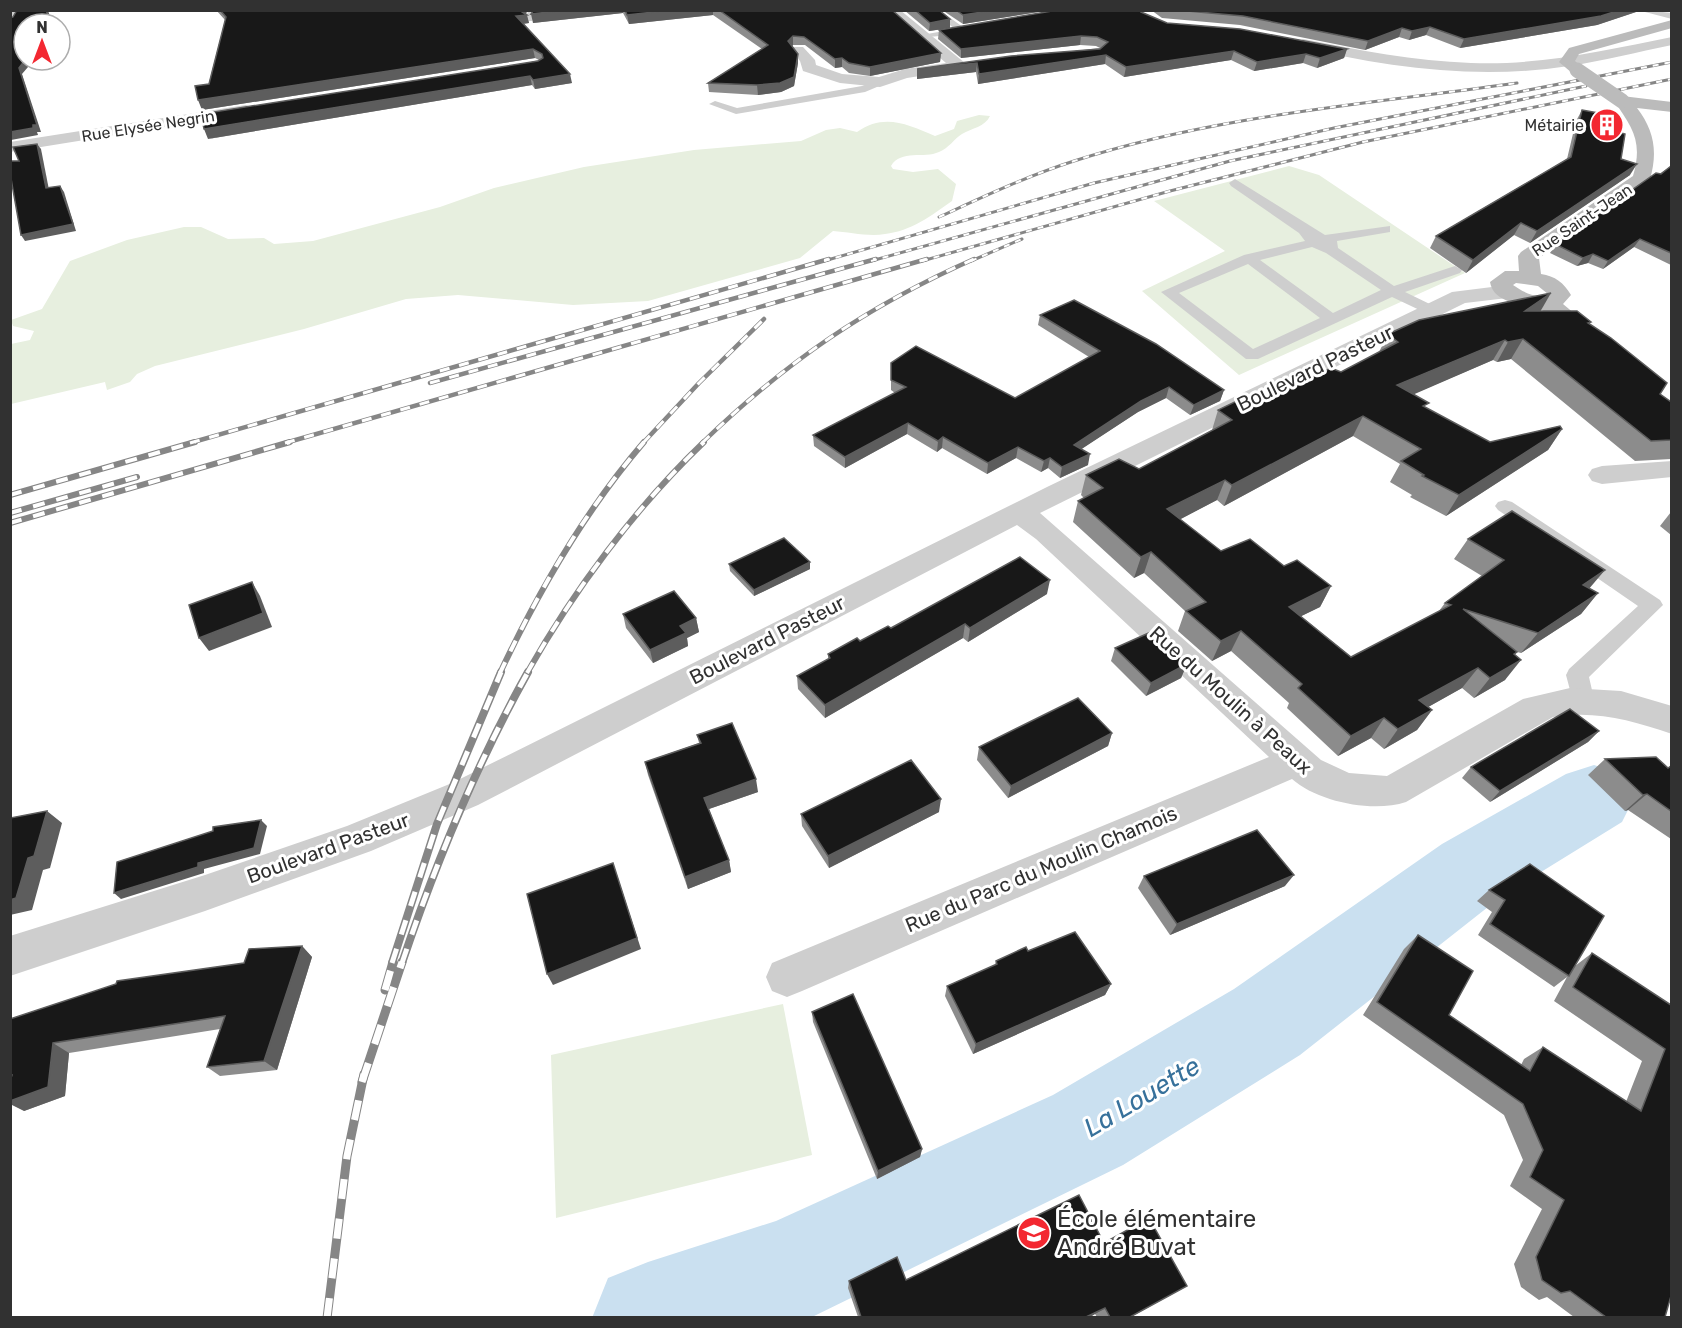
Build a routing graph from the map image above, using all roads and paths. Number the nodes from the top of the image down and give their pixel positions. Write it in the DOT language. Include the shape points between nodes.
graph roads {
  1 [pos="17,10"];
  2 [pos="891,10"];
  3 [pos="1648,10"];
  4 [pos="940,13"];
  5 [pos="1671,16"];
  6 [pos="10,19"];
  7 [pos="1671,24"];
  8 [pos="971,27"];
  9 [pos="960,29"];
  10 [pos="1340,35"];
  11 [pos="921,36"];
  12 [pos="1619,38"];
  13 [pos="1284,39"];
  14 [pos="1671,40"];
  15 [pos="1645,46"];
  16 [pos="798,50"];
  17 [pos="1348,52"];
  18 [pos="980,63"];
  19 [pos="958,66"];
  20 [pos="1572,66"];
  21 [pos="880,82"];
  22 [pos="1623,101"];
  23 [pos="715,104"];
  24 [pos="1671,107"];
  25 [pos="262,108"];
  26 [pos="1636,114"];
  27 [pos="1671,115"];
  28 [pos="10,147"];
  29 [pos="1665,161"];
  30 [pos="1645,168"];
  31 [pos="1235,183"];
  32 [pos="1385,229"];
  33 [pos="1319,241"];
  34 [pos="1249,258"];
  35 [pos="1455,270"];
  36 [pos="1520,285"];
  37 [pos="1392,291"];
  38 [pos="1432,311"];
  39 [pos="1331,319"];
  40 [pos="1614,356"];
  41 [pos="1671,469"];
  42 [pos="1602,475"];
  43 [pos="1505,506"];
  44 [pos="1020,513"];
  45 [pos="1582,699"];
  46 [pos="1671,720"];
  47 [pos="1296,761"];
  48 [pos="10,956"];
  49 [pos="787,977"];
  1 -- 6 [label="street"];
  2 -- 11 [label="street"];
  3 -- 5 [label="lane"];
  4 -- 9 [label="lane"];
  7 -- 12 [label="street"];
  8 -- 9 [label="lane"];
  9 -- 11 [label="lane"];
  10 -- 17 [label="street" via="1371,45"];
  11 -- 19 [label="street"];
  12 -- 15 [label="street"];
  12 -- 20 [label="street" via="1574,51 1568,57"];
  13 -- 17 [label="street"];
  14 -- 15 [label="street"];
  15 -- 20 [label="street"];
  16 -- 21 [label="street" via="808,60 807,68 840,78"];
  17 -- 20 [label="street" via="1460,68"];
  18 -- 19 [label="street"];
  19 -- 21 [label="street"];
  20 -- 22 [label="street, Rue Saint-Jean, bridge"];
  21 -- 23 [label="lane" via="865,89 736,111"];
  22 -- 24 [label="street"];
  22 -- 26 [label="street, Rue Saint-Jean"];
  25 -- 28 [label="street, Rue Elysée Negrin"];
  26 -- 27 [label="street"];
  26 -- 30 [label="street, Rue Saint-Jean" via="1643,126"];
  29 -- 30 [label="street"];
  30 -- 36 [label="street, Rue Saint-Jean" via="1641,179 1629,189 1528,256 1528,268"];
  31 -- 33 [label="lane"];
  32 -- 33 [label="lane"];
  33 -- 34 [label="lane"];
  33 -- 37 [label="lane"];
  34 -- 39 [label="lane"];
  34 -- 39 [label="lane" via="1168,292 1252,356"];
  35 -- 37 [label="lane"];
  36 -- 38 [label="street, Boulevard Pasteur" via="1460,297"];
  36 -- 40 [label="street" via="1545,281 1558,291 1557,299 1548,302"];
  37 -- 38 [label="lane"];
  37 -- 39 [label="lane"];
  38 -- 44 [label="street, Boulevard Pasteur"];
  41 -- 42 [label="street"];
  43 -- 45 [label="lane" via="1652,605 1577,675"];
  44 -- 47 [label="street, Rue du Moulin à Peaux" via="1046,532"];
  44 -- 48 [label="street, Boulevard Pasteur" via="465,795 357,839 205,893"];
  45 -- 46 [label="street, Rue du Moulin à Peaux" via="1628,706"];
  45 -- 47 [label="street, Rue du Moulin à Peaux" via="1557,701 1535,709 1394,791 1351,790 1332,784"];
  47 -- 49 [label="street, Rue du Parc du Moulin Chamois"];
}
